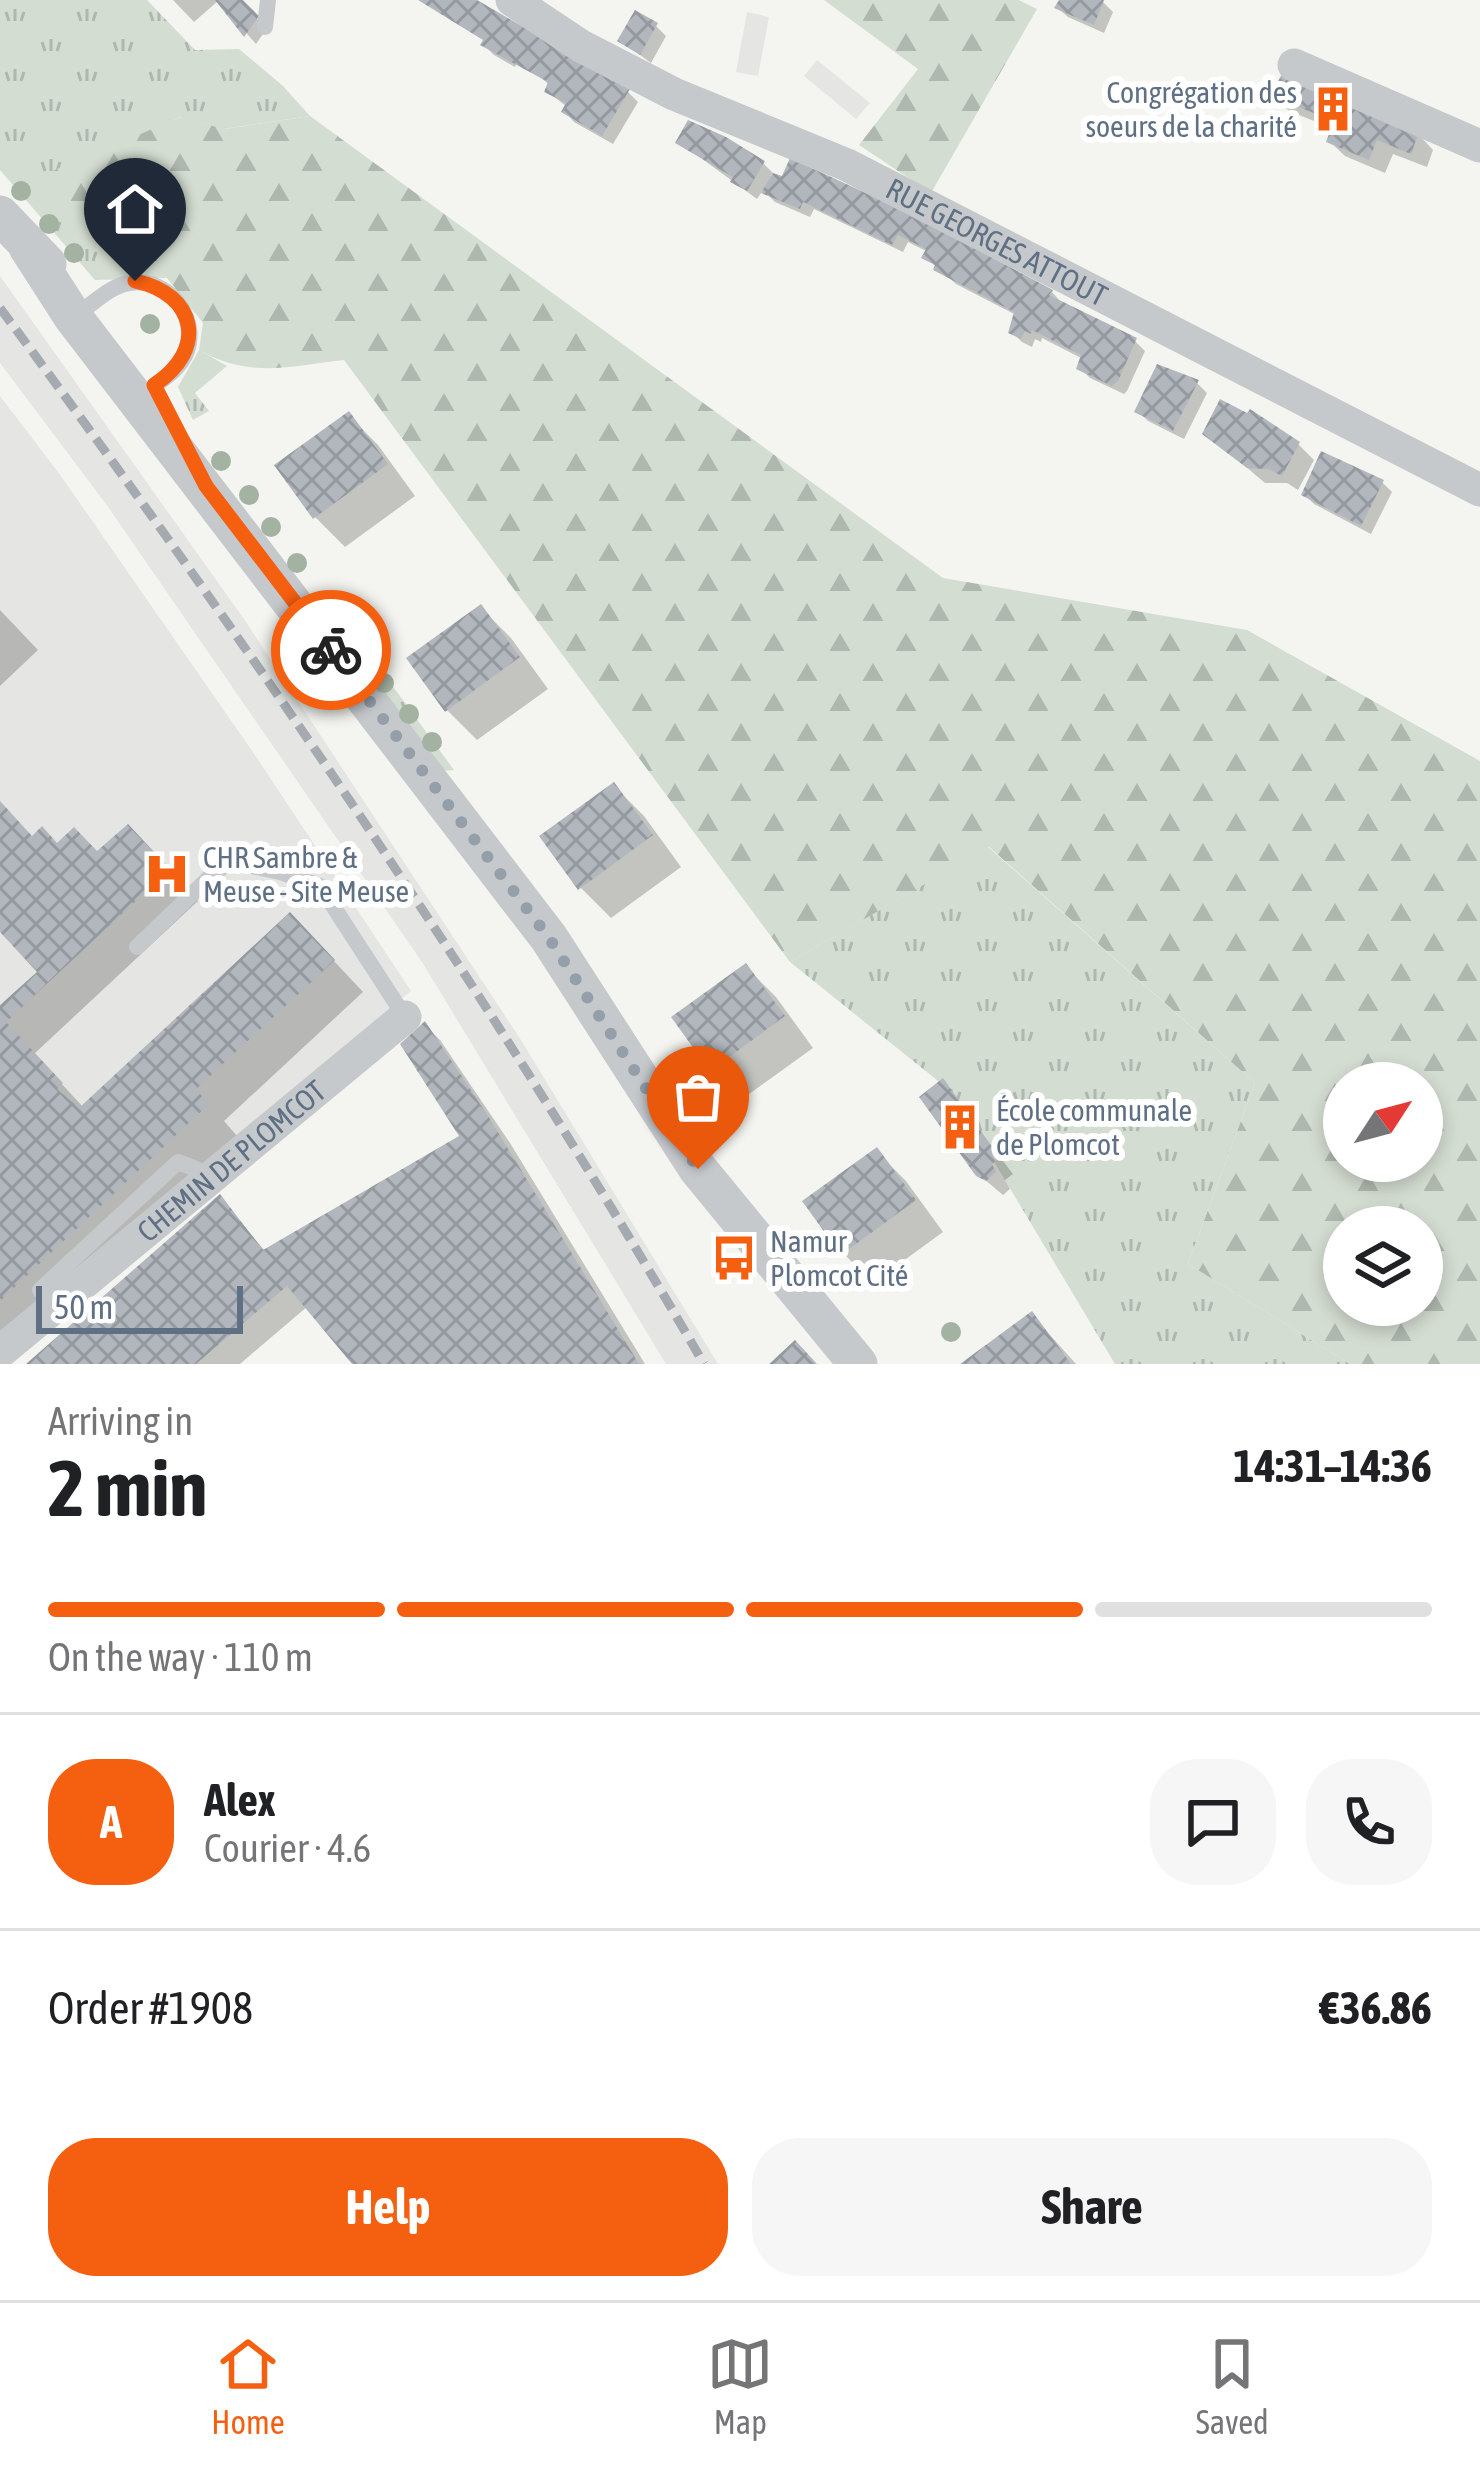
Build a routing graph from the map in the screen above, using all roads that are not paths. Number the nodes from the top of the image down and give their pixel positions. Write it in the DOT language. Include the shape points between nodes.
graph roads {
  1 [pos="268,0"];
  2 [pos="512,0"];
  3 [pos="266,27"];
  4 [pos="1294,65"];
  5 [pos="1480,146"];
  6 [pos="0,215"];
  7 [pos="83,310"];
  8 [pos="154,385"];
  9 [pos="206,486"];
  10 [pos="1480,490"];
  11 [pos="137,947"];
  12 [pos="405,1016"];
  13 [pos="0,1352"];
  14 [pos="858,1364"];
  1 -- 3 [label="lane"];
  2 -- 10 [label="street, RUE GEORGES ATTOUT" via="674,94 847,165"];
  4 -- 5 [label="street"];
  6 -- 7 [label="street"];
  7 -- 8 [label="street"];
  7 -- 8 [label="lane" via="135,281 179,302 188,350"];
  7 -- 9 [label="street"];
  8 -- 9 [label="street"];
  9 -- 14 [label="street" via="549,938 698,1169"];
  11 -- 12 [label="lane" via="232,862 280,872 320,886"];
  12 -- 13 [label="street, CHEMIN DE PLOMCOT"];
}
